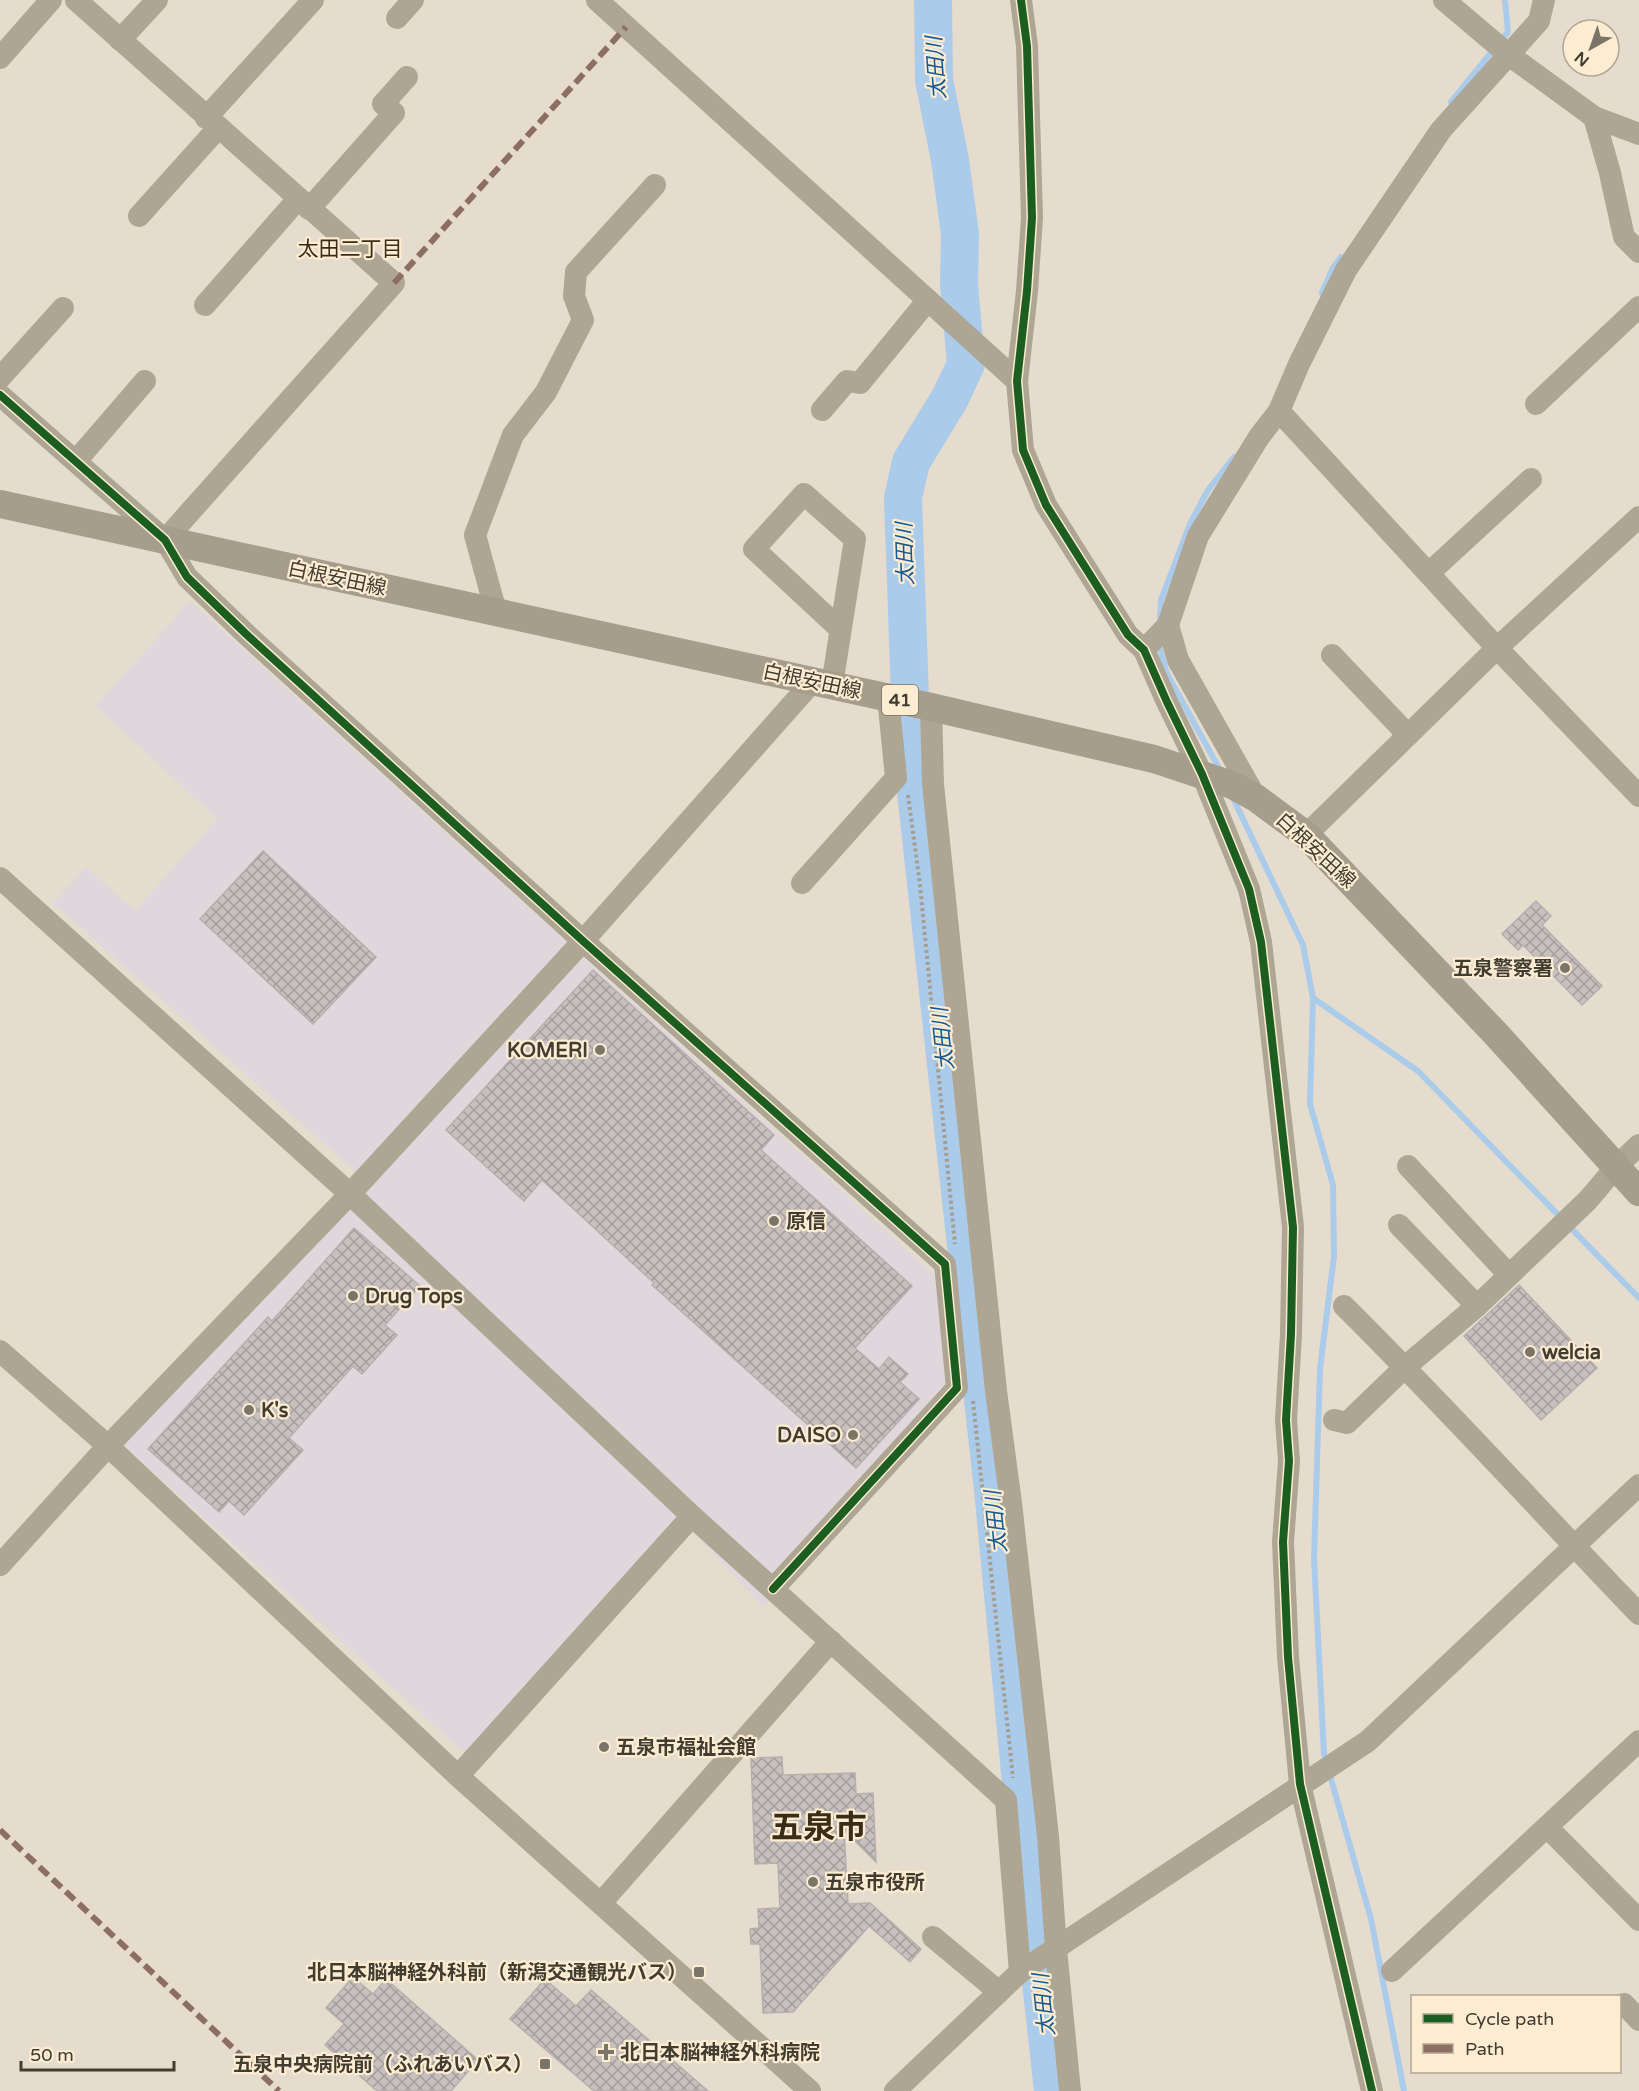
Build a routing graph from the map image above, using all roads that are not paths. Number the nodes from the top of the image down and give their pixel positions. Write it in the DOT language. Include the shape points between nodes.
graph roads {
  1 [pos="51,0"];
  2 [pos="76,0"];
  3 [pos="157,0"];
  4 [pos="313,0"];
  5 [pos="413,0"];
  6 [pos="597,0"];
  7 [pos="1021,0"];
  8 [pos="1444,0"];
  9 [pos="1544,0"];
  10 [pos="397,18"];
  11 [pos="120,40"];
  12 [pos="1509,55"];
  13 [pos="0,58"];
  14 [pos="407,77"];
  15 [pos="1594,117"];
  16 [pos="212,123"];
  17 [pos="1639,134"];
  18 [pos="655,185"];
  19 [pos="304,204"];
  20 [pos="139,216"];
  21 [pos="1639,252"];
  22 [pos="928,300"];
  23 [pos="205,305"];
  24 [pos="1639,307"];
  25 [pos="63,308"];
  26 [pos="0,378"];
  27 [pos="145,381"];
  28 [pos="1017,381"];
  29 [pos="0,395"];
  30 [pos="1536,404"];
  31 [pos="822,410"];
  32 [pos="1279,411"];
  33 [pos="76,462"];
  34 [pos="1531,479"];
  35 [pos="0,504"];
  36 [pos="1639,517"];
  37 [pos="165,540"];
  38 [pos="1429,573"];
  39 [pos="496,612"];
  40 [pos="1168,625"];
  41 [pos="840,629"];
  42 [pos="1497,648"];
  43 [pos="1144,650"];
  44 [pos="1332,656"];
  45 [pos="823,683"];
  46 [pos="888,697"];
  47 [pos="931,707"];
  48 [pos="1408,735"];
  49 [pos="1202,774"];
  50 [pos="1639,796"];
  51 [pos="1256,798"];
  52 [pos="1306,836"];
  53 [pos="0,878"];
  54 [pos="802,883"];
  55 [pos="583,941"];
  56 [pos="1639,1145"];
  57 [pos="1408,1166"];
  58 [pos="1616,1167"];
  59 [pos="1639,1192"];
  60 [pos="350,1194"];
  61 [pos="1399,1225"];
  62 [pos="1509,1275"];
  63 [pos="1344,1306"];
  64 [pos="1477,1306"];
  65 [pos="0,1351"];
  66 [pos="1405,1367"];
  67 [pos="1334,1420"];
  68 [pos="108,1446"];
  69 [pos="1639,1485"];
  70 [pos="692,1516"];
  71 [pos="1574,1546"];
  72 [pos="0,1565"];
  73 [pos="773,1589"];
  74 [pos="1639,1614"];
  75 [pos="831,1641"];
  76 [pos="1635,1753"];
  77 [pos="458,1776"];
  78 [pos="1300,1784"];
  79 [pos="1547,1827"];
  80 [pos="601,1903"];
  81 [pos="1639,1920"];
  82 [pos="933,1936"];
  83 [pos="1056,1949"];
  84 [pos="1392,1971"];
  85 [pos="1020,1972"];
  86 [pos="999,1992"];
  87 [pos="810,2091"];
  88 [pos="895,2091"];
  89 [pos="1070,2091"];
  90 [pos="1372,2091"];
  1 -- 13 [label="street"];
  2 -- 11 [label="street"];
  3 -- 11 [label="street"];
  4 -- 16 [label="street"];
  5 -- 10 [label="street"];
  6 -- 22 [label="street"];
  7 -- 28 [label="street" via="1028,46 1032,218"];
  8 -- 12 [label="street"];
  9 -- 12 [label="street" via="1539,21"];
  11 -- 16 [label="street"];
  12 -- 15 [label="street"];
  12 -- 32 [label="street" via="1441,130 1346,270"];
  14 -- 19 [label="street" via="383,104 394,113"];
  15 -- 17 [label="street"];
  15 -- 21 [label="street" via="1624,237"];
  16 -- 19 [label="street"];
  16 -- 20 [label="street"];
  18 -- 39 [label="street" via="576,272 574,296 583,320 546,392 513,435 475,535"];
  19 -- 23 [label="street"];
  19 -- 37 [label="street" via="394,283"];
  22 -- 28 [label="street"];
  22 -- 31 [label="street" via="860,383 846,381"];
  24 -- 30 [label="street"];
  25 -- 26 [label="street"];
  27 -- 33 [label="street"];
  28 -- 43 [label="street" via="1023,450 1046,505 1128,635"];
  29 -- 33 [label="street"];
  32 -- 38 [label="street"];
  32 -- 40 [label="street" via="1198,536"];
  33 -- 37 [label="street"];
  34 -- 38 [label="street"];
  35 -- 37 [label="main road, 白根安田線 / 41"];
  36 -- 42 [label="street"];
  37 -- 39 [label="main road, 白根安田線 / 41"];
  37 -- 55 [label="street" via="187,577 246,634"];
  38 -- 42 [label="street"];
  39 -- 45 [label="main road, 白根安田線 / 41"];
  40 -- 43 [label="street"];
  40 -- 51 [label="street" via="1178,660"];
  41 -- 41 [label="street" via="855,539 804,494 754,549"];
  41 -- 45 [label="street"];
  42 -- 48 [label="street"];
  42 -- 50 [label="street"];
  43 -- 49 [label="street"];
  44 -- 48 [label="street"];
  45 -- 46 [label="main road, 白根安田線 / 41"];
  45 -- 55 [label="street"];
  46 -- 47 [label="main road, 白根安田線 / 41"];
  46 -- 54 [label="street" via="896,778"];
  47 -- 49 [label="main road, 白根安田線 / 41" via="1154,759"];
  47 -- 83 [label="street" via="936,819 1048,1836"];
  48 -- 52 [label="street"];
  49 -- 51 [label="main road, 白根安田線 / 41"];
  49 -- 78 [label="street" via="1250,889 1261,942 1293,1227 1286,1420 1289,1461 1283,1542 1288,1657"];
  51 -- 52 [label="main road, 白根安田線 / 41"];
  52 -- 58 [label="main road, 白根安田線 / 41" via="1495,1033"];
  53 -- 60 [label="street"];
  55 -- 60 [label="street"];
  55 -- 73 [label="street" via="945,1264 957,1389"];
  56 -- 58 [label="street"];
  57 -- 62 [label="street"];
  58 -- 59 [label="main road, 白根安田線 / 41"];
  58 -- 62 [label="street" via="1588,1200"];
  60 -- 68 [label="street"];
  60 -- 70 [label="street"];
  61 -- 64 [label="street"];
  62 -- 64 [label="street"];
  63 -- 66 [label="street"];
  64 -- 66 [label="street"];
  65 -- 68 [label="street"];
  66 -- 67 [label="street" via="1347,1423"];
  66 -- 71 [label="street"];
  68 -- 72 [label="street"];
  68 -- 77 [label="street"];
  69 -- 71 [label="street"];
  70 -- 73 [label="street"];
  70 -- 77 [label="street"];
  71 -- 74 [label="street"];
  71 -- 78 [label="street" via="1368,1741"];
  73 -- 75 [label="street"];
  75 -- 80 [label="street"];
  75 -- 85 [label="street" via="1006,1800"];
  76 -- 79 [label="street"];
  77 -- 80 [label="street"];
  78 -- 83 [label="street"];
  78 -- 90 [label="street"];
  79 -- 81 [label="street"];
  79 -- 84 [label="street"];
  80 -- 87 [label="street"];
  82 -- 86 [label="street"];
  83 -- 85 [label="street"];
  83 -- 89 [label="street"];
  85 -- 86 [label="street"];
  86 -- 88 [label="street"];
}
